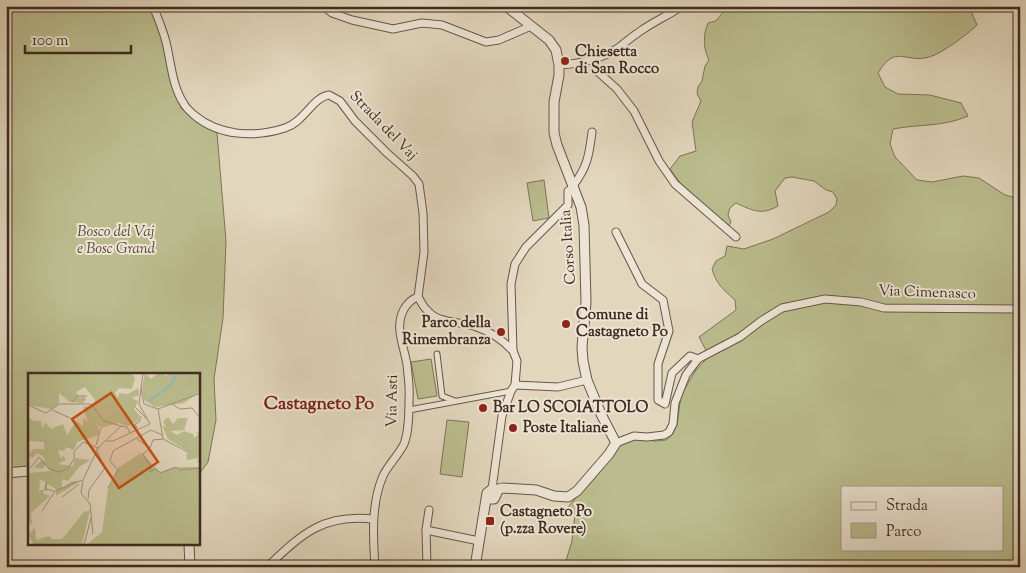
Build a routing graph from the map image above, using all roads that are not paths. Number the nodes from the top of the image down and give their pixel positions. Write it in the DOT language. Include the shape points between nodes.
graph roads {
  1 [pos="153,6"];
  2 [pos="323,6"];
  3 [pos="506,6"];
  4 [pos="682,6"];
  5 [pos="532,26"];
  6 [pos="593,60"];
  7 [pos="559,65"];
  8 [pos="592,132"];
  9 [pos="574,187"];
  10 [pos="616,232"];
  11 [pos="736,237"];
  12 [pos="418,297"];
  13 [pos="1020,309"];
  14 [pos="512,351"];
  15 [pos="437,354"];
  16 [pos="698,359"];
  17 [pos="587,380"];
  18 [pos="516,385"];
  19 [pos="511,392"];
  20 [pos="455,402"];
  21 [pos="409,410"];
  22 [pos="616,442"];
  23 [pos="28,471"];
  24 [pos="6,473"];
  25 [pos="493,494"];
  26 [pos="429,510"];
  27 [pos="373,519"];
  28 [pos="426,530"];
  29 [pos="479,541"];
  30 [pos="189,546"];
  31 [pos="477,566"];
  32 [pos="190,567"];
  33 [pos="267,567"];
  34 [pos="375,567"];
  35 [pos="427,567"];
  1 -- 12 [label="street, Strada del Vaj" via="184,106 209,126 243,134 284,128 296,124 319,99 329,95 340,101 355,121 413,176 419,184 424,213 424,252"];
  2 -- 5 [label="street" via="352,20 393,29 422,23 442,25 486,42"];
  3 -- 5 [label="street"];
  4 -- 6 [label="street" via="617,49"];
  5 -- 7 [label="street" via="556,50"];
  6 -- 7 [label="street"];
  6 -- 11 [label="street" via="597,70 634,111 659,161 675,184"];
  7 -- 9 [label="street, Corso Italia" via="554,133"];
  8 -- 9 [label="street" via="588,161"];
  9 -- 14 [label="street" via="568,191 568,205 526,247 515,264 511,284"];
  9 -- 17 [label="street, Corso Italia" via="584,225 586,302 582,347"];
  10 -- 16 [label="street, Via Cimenasco" via="642,284 664,300 669,331 658,364 658,400 665,404 672,373 690,356"];
  12 -- 14 [label="street" via="427,311 435,316 489,332 504,341"];
  12 -- 21 [label="street, Via Asti" via="406,306 399,330 410,393"];
  13 -- 16 [label="street, Via Cimenasco" via="884,308 861,302 825,300 782,308 740,337"];
  14 -- 18 [label="street" via="517,361"];
  15 -- 20 [label="street" via="442,396"];
  16 -- 22 [label="street, Via Cimenasco" via="686,375 675,403 669,432 634,436"];
  17 -- 18 [label="street" via="558,387"];
  17 -- 22 [label="street, Corso Italia"];
  18 -- 19 [label="street"];
  19 -- 20 [label="street"];
  19 -- 25 [label="street" via="502,416"];
  20 -- 21 [label="street"];
  21 -- 27 [label="street, Via Asti" via="404,443 383,476"];
  22 -- 25 [label="street" via="572,495 564,498 536,490 509,490"];
  23 -- 24 [label="street"];
  25 -- 29 [label="street"];
  26 -- 28 [label="street"];
  27 -- 33 [label="street" via="341,519 316,527 295,540"];
  27 -- 34 [label="street, Via Asti"];
  28 -- 29 [label="street"];
  28 -- 35 [label="street"];
  29 -- 31 [label="street"];
  30 -- 32 [label="street"];
}
